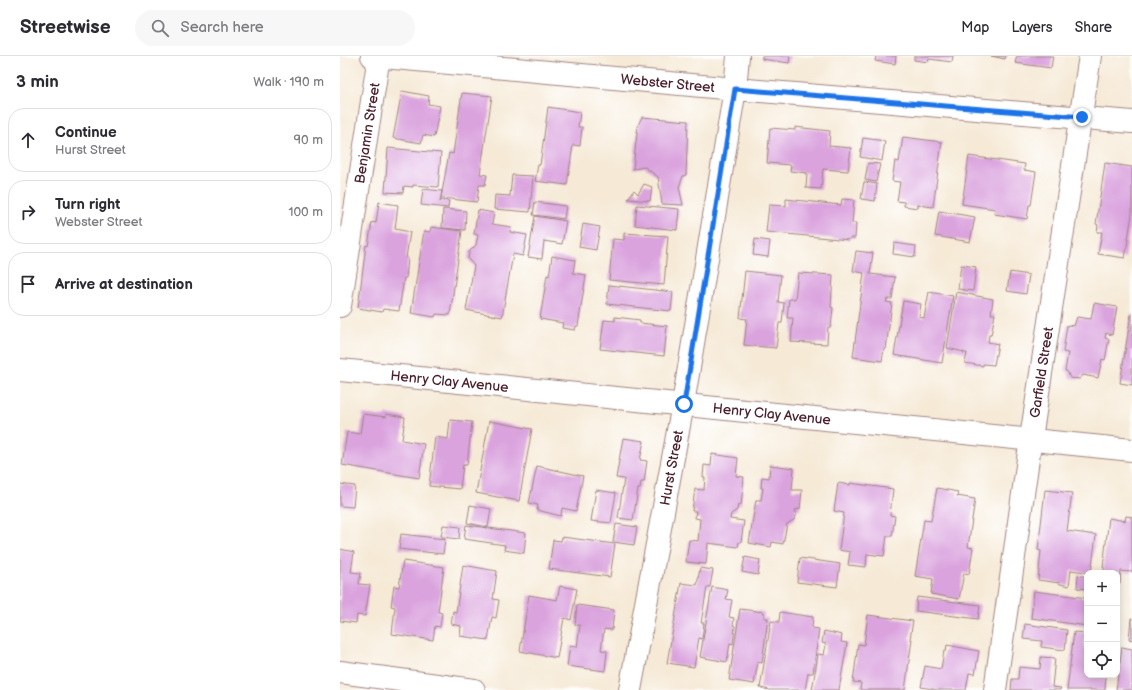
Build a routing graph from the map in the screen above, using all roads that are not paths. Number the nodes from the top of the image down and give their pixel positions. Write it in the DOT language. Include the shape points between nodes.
graph roads {
  1 [pos="377,56"];
  2 [pos="738,56"];
  3 [pos="1090,56"];
  4 [pos="735,89"];
  5 [pos="1082,117"];
  6 [pos="1132,122"];
  7 [pos="340,306"];
  8 [pos="340,370"];
  9 [pos="684,404"];
  10 [pos="1032,438"];
  11 [pos="1132,450"];
  12 [pos="340,672"];
  13 [pos="474,690"];
  14 [pos="630,690"];
  15 [pos="994,690"];
  1 -- 4 [label="street, Webster Street"];
  1 -- 7 [label="street, Benjamin Street"];
  2 -- 4 [label="street, Hurst Street"];
  3 -- 5 [label="street, Garfield Street"];
  4 -- 5 [label="street, Webster Street"];
  4 -- 9 [label="street, Hurst Street"];
  5 -- 6 [label="street, Webster Street"];
  5 -- 10 [label="street, Garfield Street"];
  8 -- 9 [label="street, Henry Clay Avenue"];
  9 -- 10 [label="street, Henry Clay Avenue"];
  9 -- 14 [label="street, Hurst Street"];
  10 -- 11 [label="street, Henry Clay Avenue"];
  10 -- 15 [label="street, Garfield Street"];
  12 -- 13 [label="street"];
}
